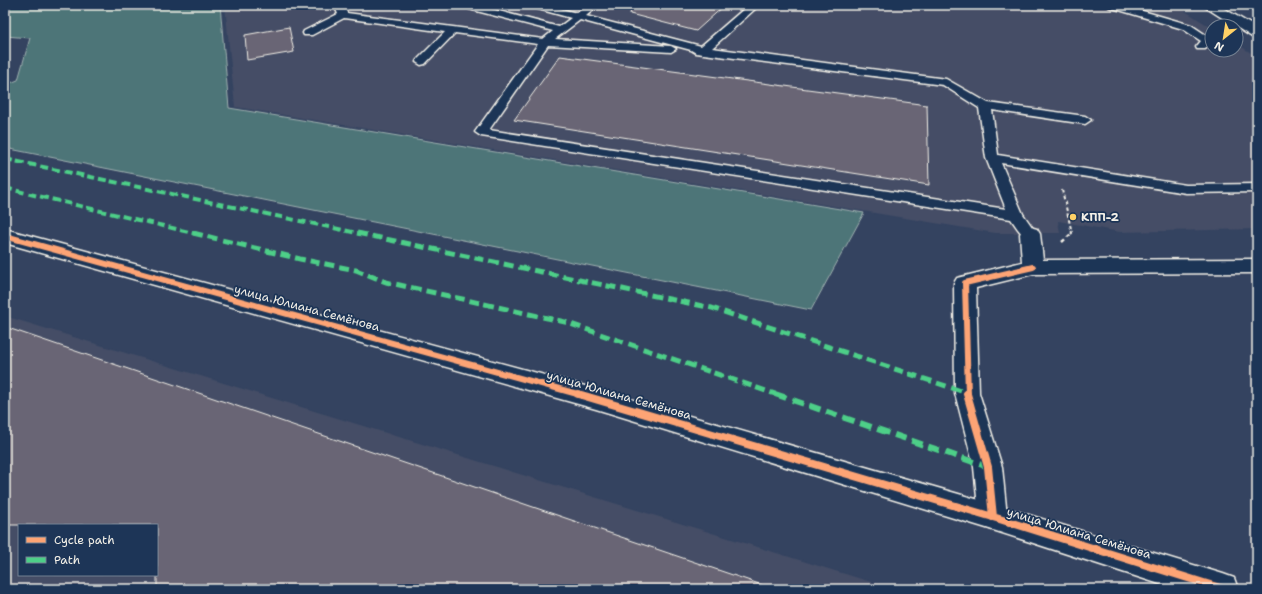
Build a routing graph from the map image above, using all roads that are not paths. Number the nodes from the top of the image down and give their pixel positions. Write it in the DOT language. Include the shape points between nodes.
graph roads {
  1 [pos="534,5"];
  2 [pos="594,5"];
  3 [pos="744,5"];
  4 [pos="1112,5"];
  5 [pos="1210,5"];
  6 [pos="472,7"];
  7 [pos="341,10"];
  8 [pos="578,16"];
  9 [pos="453,29"];
  10 [pos="560,30"];
  11 [pos="308,33"];
  12 [pos="1257,34"];
  13 [pos="545,42"];
  14 [pos="1201,47"];
  15 [pos="703,50"];
  16 [pos="421,62"];
  17 [pos="985,106"];
  18 [pos="1085,120"];
  19 [pos="992,158"];
  20 [pos="1257,188"];
  21 [pos="1016,215"];
  22 [pos="1030,234"];
  23 [pos="5,236"];
  24 [pos="1257,266"];
  25 [pos="1033,267"];
  26 [pos="993,517"];
  27 [pos="1223,589"];
  1 -- 8 [label="lane"];
  2 -- 8 [label="lane"];
  3 -- 15 [label="lane" via="752,7"];
  4 -- 14 [label="lane" via="1187,27 1208,41"];
  5 -- 12 [label="street"];
  6 -- 10 [label="lane"];
  7 -- 9 [label="lane"];
  7 -- 11 [label="lane"];
  8 -- 10 [label="lane"];
  8 -- 15 [label="lane"];
  9 -- 13 [label="lane"];
  9 -- 16 [label="lane"];
  10 -- 13 [label="lane"];
  13 -- 15 [label="lane"];
  13 -- 21 [label="lane" via="481,132"];
  15 -- 17 [label="lane" via="946,82"];
  17 -- 18 [label="lane"];
  17 -- 19 [label="lane"];
  19 -- 20 [label="lane" via="1186,189"];
  19 -- 21 [label="lane"];
  21 -- 22 [label="lane"];
  22 -- 25 [label="street"];
  23 -- 26 [label="street, улица Юлиана Семёнова" via="596,399"];
  24 -- 25 [label="street"];
  25 -- 26 [label="street" via="965,283 967,393 988,466"];
  26 -- 27 [label="street, улица Юлиана Семёнова"];
}
